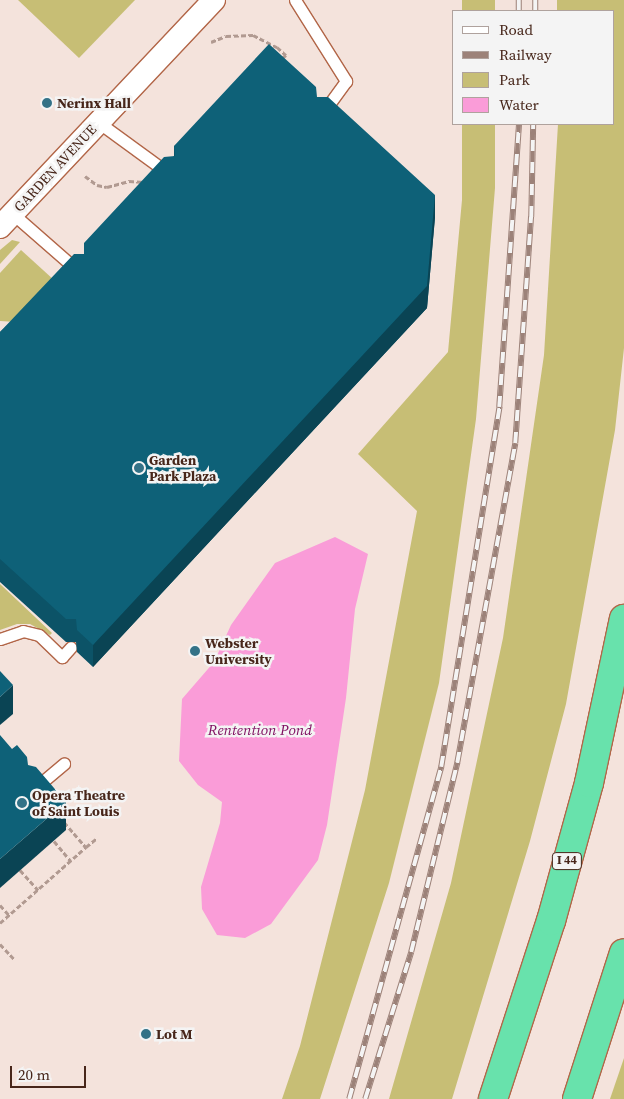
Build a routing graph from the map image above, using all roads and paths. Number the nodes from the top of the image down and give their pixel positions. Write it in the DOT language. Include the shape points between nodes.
graph roads {
  1 [pos="214,0"];
  2 [pos="295,0"];
  3 [pos="212,42"];
  4 [pos="278,61"];
  5 [pos="322,114"];
  6 [pos="98,122"];
  7 [pos="169,174"];
  8 [pos="85,176"];
  9 [pos="148,184"];
  10 [pos="7,221"];
  11 [pos="79,271"];
  12 [pos="624,619"];
  13 [pos="0,639"];
  14 [pos="71,647"];
  15 [pos="64,764"];
  16 [pos="34,788"];
  17 [pos="54,841"];
  18 [pos="86,847"];
  19 [pos="71,861"];
  20 [pos="20,870"];
  21 [pos="38,890"];
  22 [pos="0,905"];
  23 [pos="10,915"];
  24 [pos="0,923"];
  25 [pos="0,944"];
  26 [pos="624,953"];
  27 [pos="15,960"];
  28 [pos="493,1099"];
  29 [pos="577,1099"];
  1 -- 6 [label="street, GARDEN AVENUE"];
  2 -- 5 [label="lane" via="346,81"];
  3 -- 4 [label="path" via="226,36 253,35 286,54"];
  6 -- 7 [label="lane"];
  6 -- 10 [label="street, GARDEN AVENUE"];
  8 -- 9 [label="path" via="97,185 107,187 140,180"];
  10 -- 11 [label="lane"];
  12 -- 28 [label="highway, I 44" via="586,793 551,921"];
  13 -- 14 [label="lane" via="23,631 39,635 62,657"];
  15 -- 16 [label="lane"];
  17 -- 19 [label="path"];
  18 -- 19 [label="path"];
  19 -- 21 [label="path"];
  20 -- 21 [label="path"];
  21 -- 23 [label="path"];
  22 -- 23 [label="path"];
  23 -- 24 [label="path"];
  25 -- 27 [label="path"];
  26 -- 29 [label="highway"];
}
